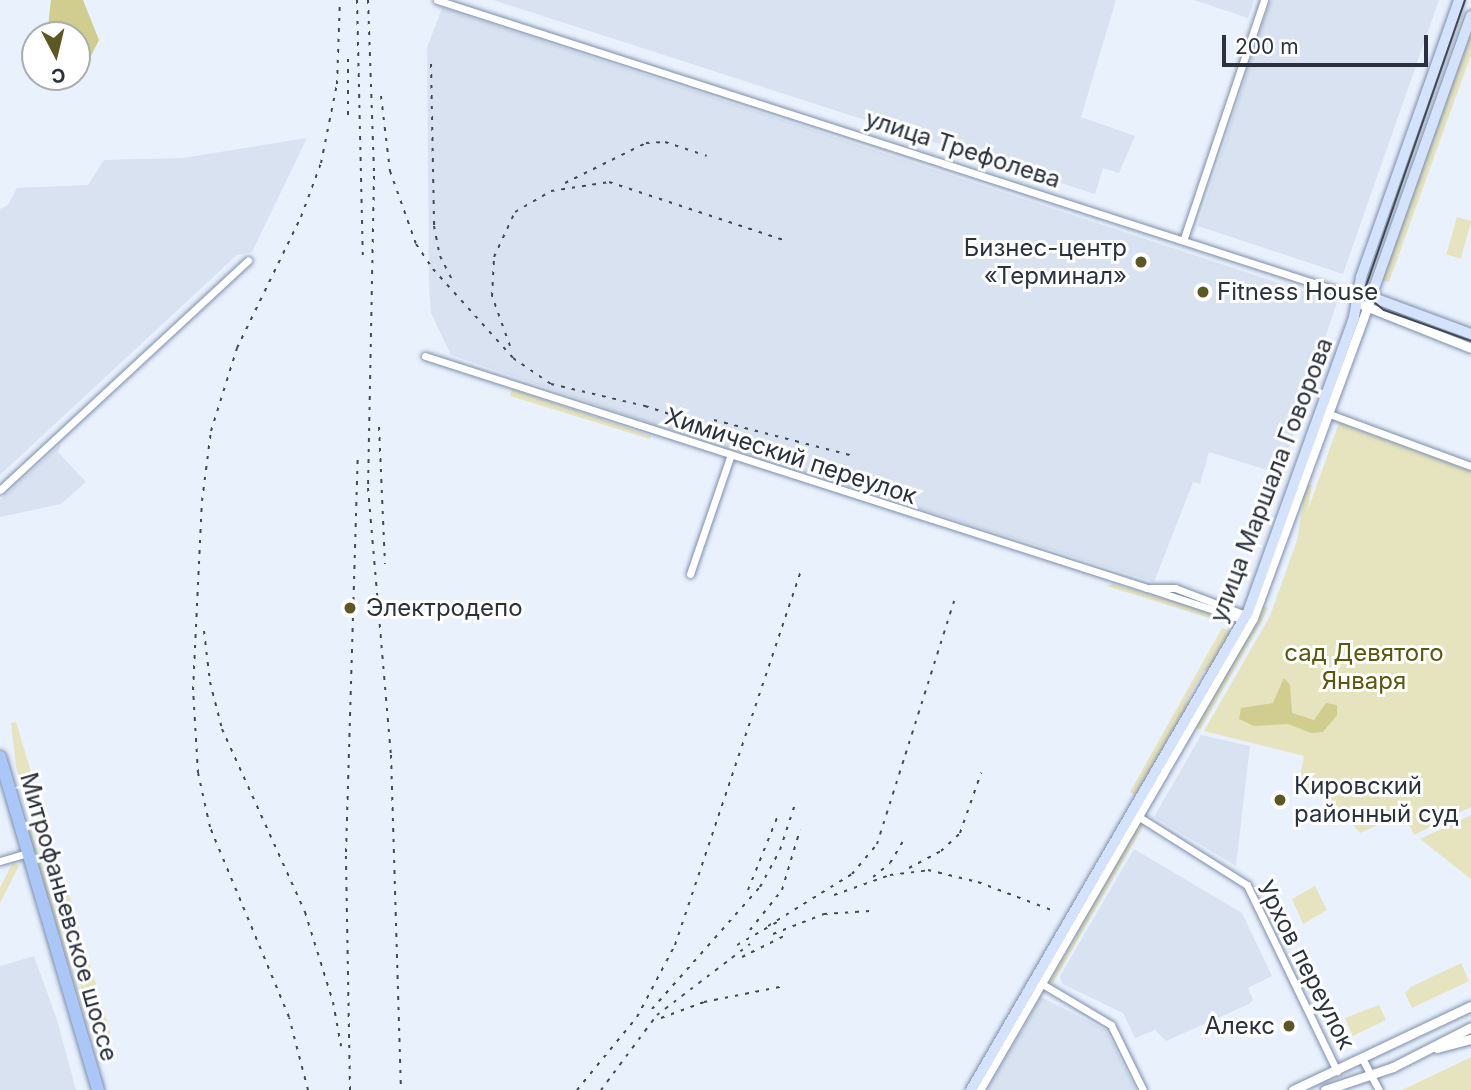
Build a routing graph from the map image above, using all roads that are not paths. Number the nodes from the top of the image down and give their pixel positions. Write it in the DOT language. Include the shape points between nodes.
graph roads {
  1 [pos="437,0"];
  2 [pos="1264,0"];
  3 [pos="1459,0"];
  4 [pos="1471,16"];
  5 [pos="1184,238"];
  6 [pos="248,260"];
  7 [pos="1357,297"];
  8 [pos="1371,298"];
  9 [pos="1366,309"];
  10 [pos="1471,334"];
  11 [pos="1471,348"];
  12 [pos="425,356"];
  13 [pos="1324,412"];
  14 [pos="730,457"];
  15 [pos="1471,466"];
  16 [pos="0,490"];
  17 [pos="690,574"];
  18 [pos="1248,617"];
  19 [pos="0,757"];
  20 [pos="0,783"];
  21 [pos="1135,814"];
  22 [pos="21,855"];
  23 [pos="0,861"];
  24 [pos="1038,982"];
  25 [pos="1471,1006"];
  26 [pos="1471,1027"];
  27 [pos="1471,1039"];
  28 [pos="1428,1050"];
  29 [pos="1363,1060"];
  30 [pos="1337,1071"];
  31 [pos="1370,1073"];
  32 [pos="91,1090"];
  33 [pos="98,1090"];
  34 [pos="971,1090"];
  35 [pos="979,1090"];
  36 [pos="1143,1090"];
  37 [pos="1293,1090"];
  38 [pos="1325,1090"];
  39 [pos="1380,1090"];
  1 -- 5 [label="street, улица Трефолева" via="1032,194"];
  2 -- 5 [label="street"];
  3 -- 7 [label="main road, улица Маршала Говорова"];
  4 -- 8 [label="main road, улица Маршала Говорова"];
  5 -- 7 [label="street, улица Трефолева"];
  6 -- 16 [label="street"];
  7 -- 9 [label="street"];
  7 -- 13 [label="main road, улица Маршала Говорова"];
  8 -- 9 [label="street, улица Маршала Говорова"];
  8 -- 10 [label="main road"];
  9 -- 11 [label="street"];
  9 -- 13 [label="street, улица Маршала Говорова"];
  12 -- 14 [label="street, Химический переулок"];
  13 -- 15 [label="street"];
  13 -- 18 [label="main road, улица Маршала Говорова"];
  14 -- 17 [label="street"];
  14 -- 18 [label="street, Химический переулок" via="1147,588 1175,588"];
  18 -- 21 [label="main road, улица Маршала Говорова"];
  19 -- 33 [label="main road, Митрофаньевское шоссе"];
  20 -- 22 [label="main road, Митрофаньевское шоссе"];
  21 -- 24 [label="main road, улица Маршала Говорова"];
  21 -- 30 [label="street, Урхов переулок" via="1247,885"];
  22 -- 23 [label="street"];
  22 -- 32 [label="main road, Митрофаньевское шоссе"];
  24 -- 34 [label="main road, улица Маршала Говорова"];
  24 -- 35 [label="street, улица Маршала Говорова"];
  24 -- 36 [label="street" via="1111,1025"];
  25 -- 29 [label="street"];
  26 -- 28 [label="street"];
  27 -- 28 [label="street"];
  28 -- 31 [label="street"];
  29 -- 30 [label="street"];
  29 -- 31 [label="street"];
  30 -- 37 [label="street"];
  31 -- 38 [label="street"];
  31 -- 39 [label="street"];
}
